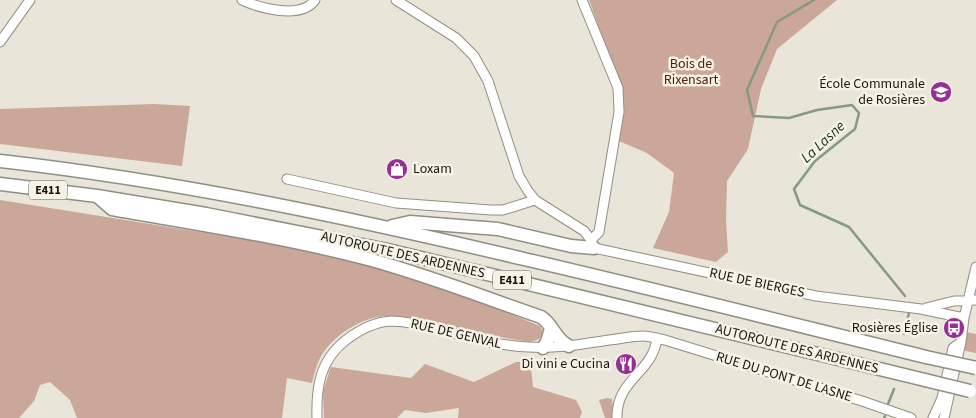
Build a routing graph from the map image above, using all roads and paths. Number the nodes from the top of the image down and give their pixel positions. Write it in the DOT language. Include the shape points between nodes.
graph roads {
  1 [pos="30,0"];
  2 [pos="242,0"];
  3 [pos="315,0"];
  4 [pos="396,0"];
  5 [pos="582,0"];
  6 [pos="0,42"];
  7 [pos="0,162"];
  8 [pos="287,179"];
  9 [pos="0,184"];
  10 [pos="97,196"];
  11 [pos="534,200"];
  12 [pos="389,227"];
  13 [pos="593,244"];
  14 [pos="976,267"];
  15 [pos="973,300"];
  16 [pos="921,309"];
  17 [pos="964,318"];
  18 [pos="551,328"];
  19 [pos="657,338"];
  20 [pos="961,342"];
  21 [pos="569,346"];
  22 [pos="543,348"];
  23 [pos="976,368"];
  24 [pos="973,392"];
  25 [pos="317,418"];
  26 [pos="616,418"];
  27 [pos="911,418"];
  28 [pos="933,418"];
  29 [pos="944,418"];
  1 -- 6 [label="street"];
  2 -- 3 [label="street" via="262,8 289,11 309,6"];
  4 -- 11 [label="street" via="456,38 474,56 488,81 519,176"];
  5 -- 13 [label="street" via="618,88 619,100 599,232"];
  7 -- 12 [label="highway, AUTOROUTE DES ARDENNES / E411" via="208,191"];
  8 -- 11 [label="street" via="408,204 503,210"];
  9 -- 10 [label="highway, AUTOROUTE DES ARDENNES / E411"];
  10 -- 18 [label="highway" via="112,209 300,243 427,276 541,316"];
  10 -- 24 [label="highway, AUTOROUTE DES ARDENNES / E411, bridge" via="388,250"];
  11 -- 13 [label="street" via="572,222"];
  12 -- 13 [label="highway" via="410,222 472,226 571,246"];
  12 -- 23 [label="highway, AUTOROUTE DES ARDENNES / E411, bridge"];
  13 -- 16 [label="street, RUE DE BIERGES" via="816,296"];
  14 -- 15 [label="street"];
  15 -- 16 [label="street, RUE DE BIERGES"];
  15 -- 17 [label="street"];
  16 -- 17 [label="street, RUE DE BIERGES"];
  17 -- 20 [label="street"];
  18 -- 21 [label="highway"];
  18 -- 22 [label="highway"];
  19 -- 21 [label="street, RUE DE GENVAL" via="633,336"];
  19 -- 26 [label="street" via="654,353 621,394"];
  19 -- 27 [label="street, RUE DU PONT DE LASNE"];
  20 -- 28 [label="street" via="953,348 942,398"];
  20 -- 29 [label="street"];
  21 -- 22 [label="street, RUE DE GENVAL"];
  22 -- 25 [label="street, RUE DE GENVAL" via="504,345 409,322 379,323 350,337 329,358 319,380"];
}
